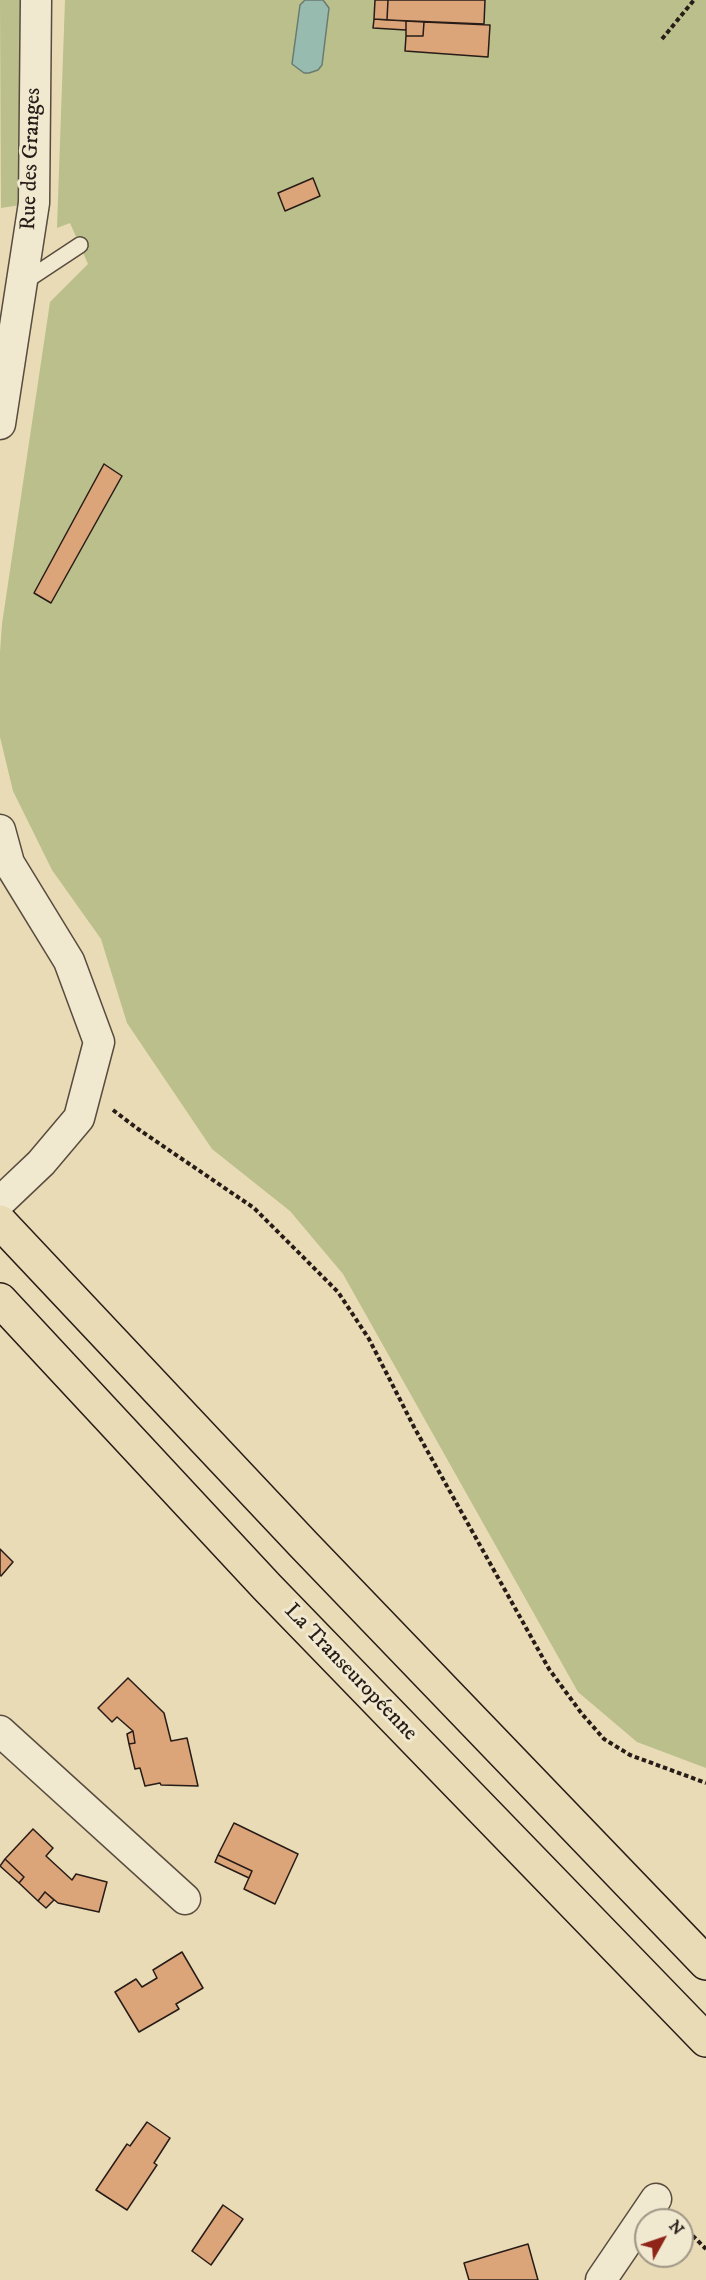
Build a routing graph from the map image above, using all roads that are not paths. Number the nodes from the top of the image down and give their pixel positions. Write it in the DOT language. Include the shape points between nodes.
graph roads {
  1 [pos="36,0"];
  2 [pos="80,245"];
  3 [pos="21,284"];
  4 [pos="0,424"];
  5 [pos="0,830"];
  6 [pos="0,1202"];
  7 [pos="0,1222"];
  8 [pos="0,1299"];
  9 [pos="0,1731"];
  10 [pos="185,1899"];
  11 [pos="706,1963"];
  12 [pos="706,2040"];
  13 [pos="656,2199"];
  14 [pos="601,2280"];
  1 -- 3 [label="street, Rue des Granges" via="34,203"];
  2 -- 3 [label="lane"];
  3 -- 4 [label="street, Rue des Granges"];
  5 -- 6 [label="street" via="9,863 69,961 99,1042 79,1118 41,1163"];
  7 -- 11 [label="highway"];
  8 -- 12 [label="highway, La Transeuropéenne" via="267,1587"];
  9 -- 10 [label="street"];
  13 -- 14 [label="street"];
}
